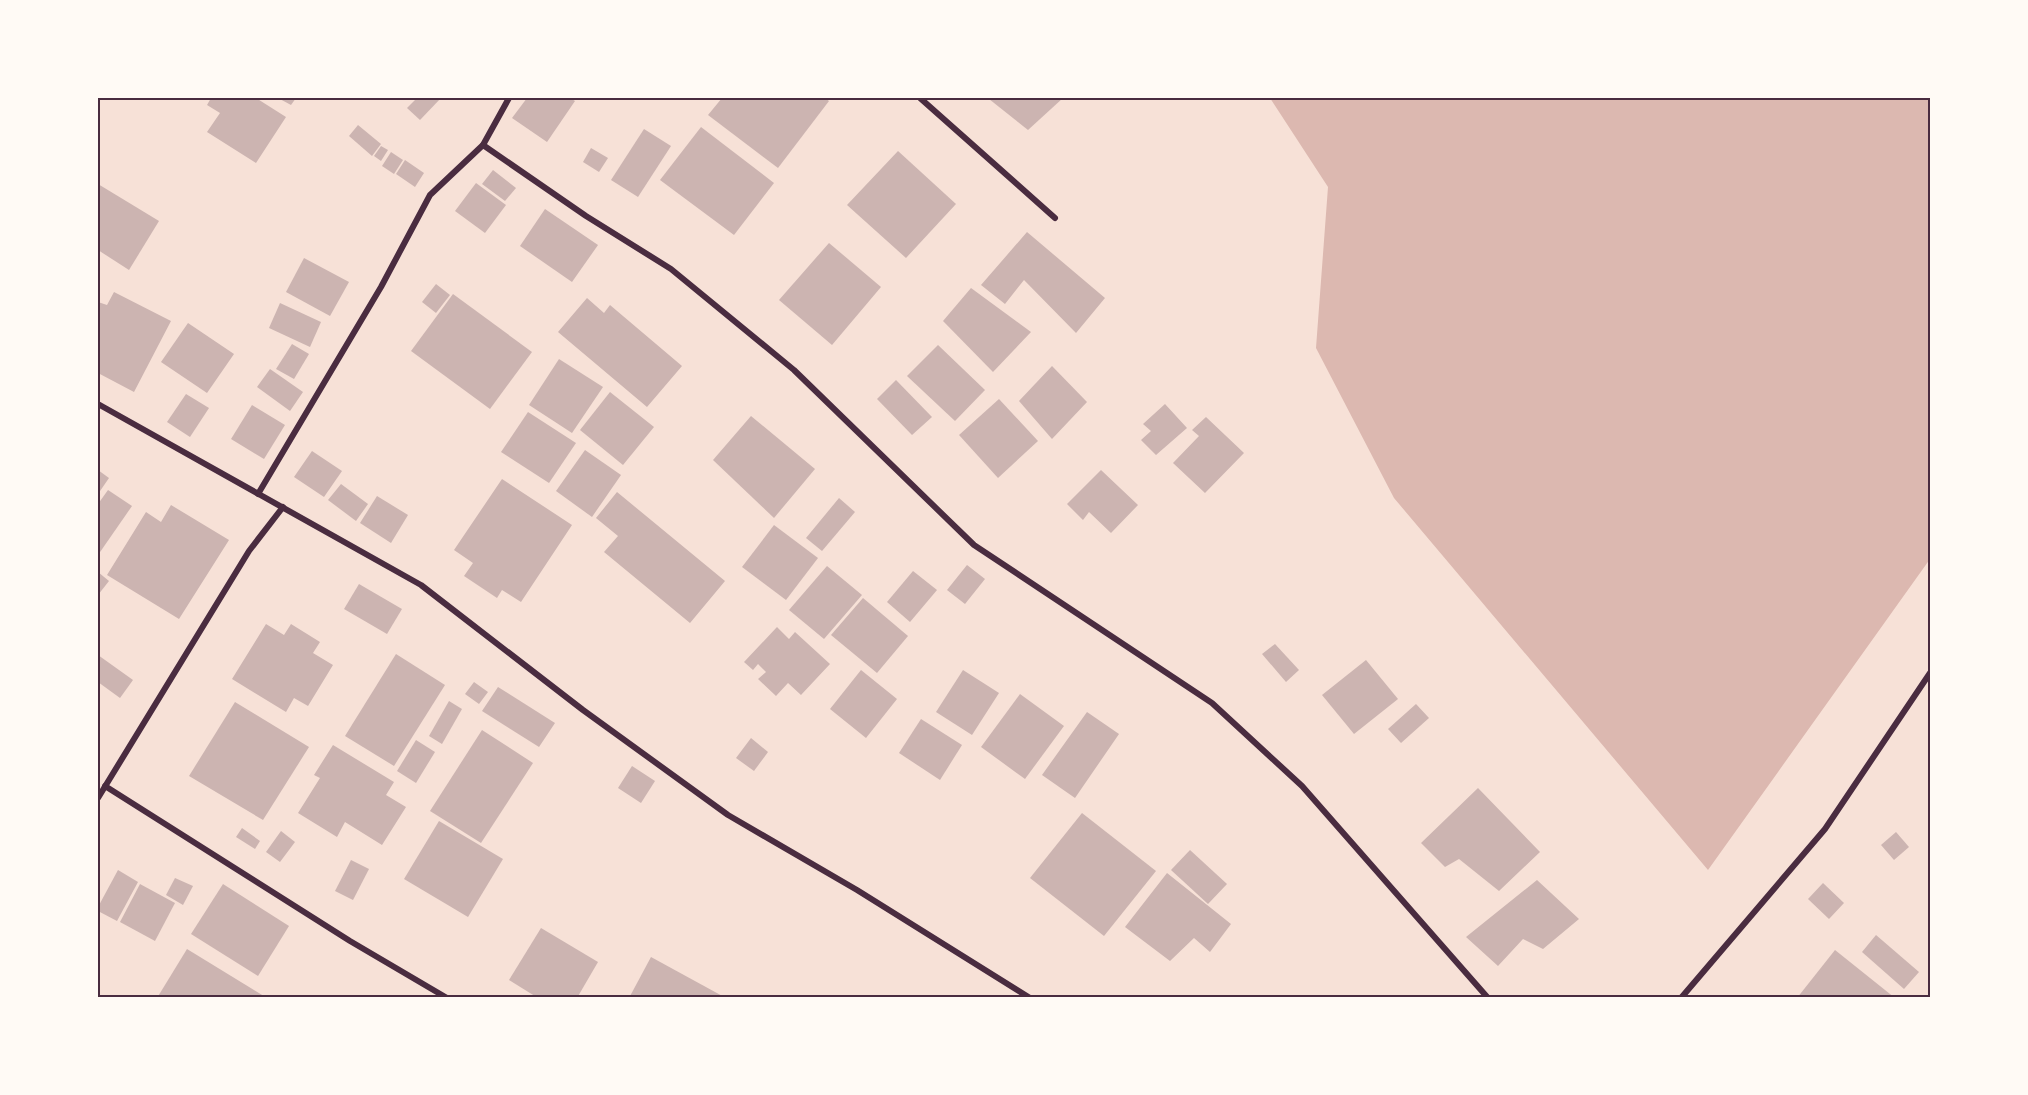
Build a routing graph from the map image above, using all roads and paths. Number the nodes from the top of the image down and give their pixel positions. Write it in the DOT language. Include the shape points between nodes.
graph roads {
  1 [pos="509,98"];
  2 [pos="920,98"];
  3 [pos="483,145"];
  4 [pos="1055,218"];
  5 [pos="98,404"];
  6 [pos="258,494"];
  7 [pos="283,507"];
  8 [pos="1930,673"];
  9 [pos="105,786"];
  10 [pos="98,798"];
  11 [pos="447,998"];
  12 [pos="1030,998"];
  13 [pos="1488,998"];
  14 [pos="1681,998"];
  1 -- 3 [label="street"];
  2 -- 4 [label="street"];
  3 -- 6 [label="street" via="430,195 381,287"];
  3 -- 13 [label="street" via="586,216 671,268 794,370 974,545 1212,703 1302,786"];
  5 -- 6 [label="street"];
  6 -- 7 [label="street"];
  7 -- 9 [label="street" via="249,551"];
  7 -- 12 [label="street" via="421,585 728,815"];
  8 -- 14 [label="street" via="1825,829"];
  9 -- 10 [label="street"];
  9 -- 11 [label="street"];
}
